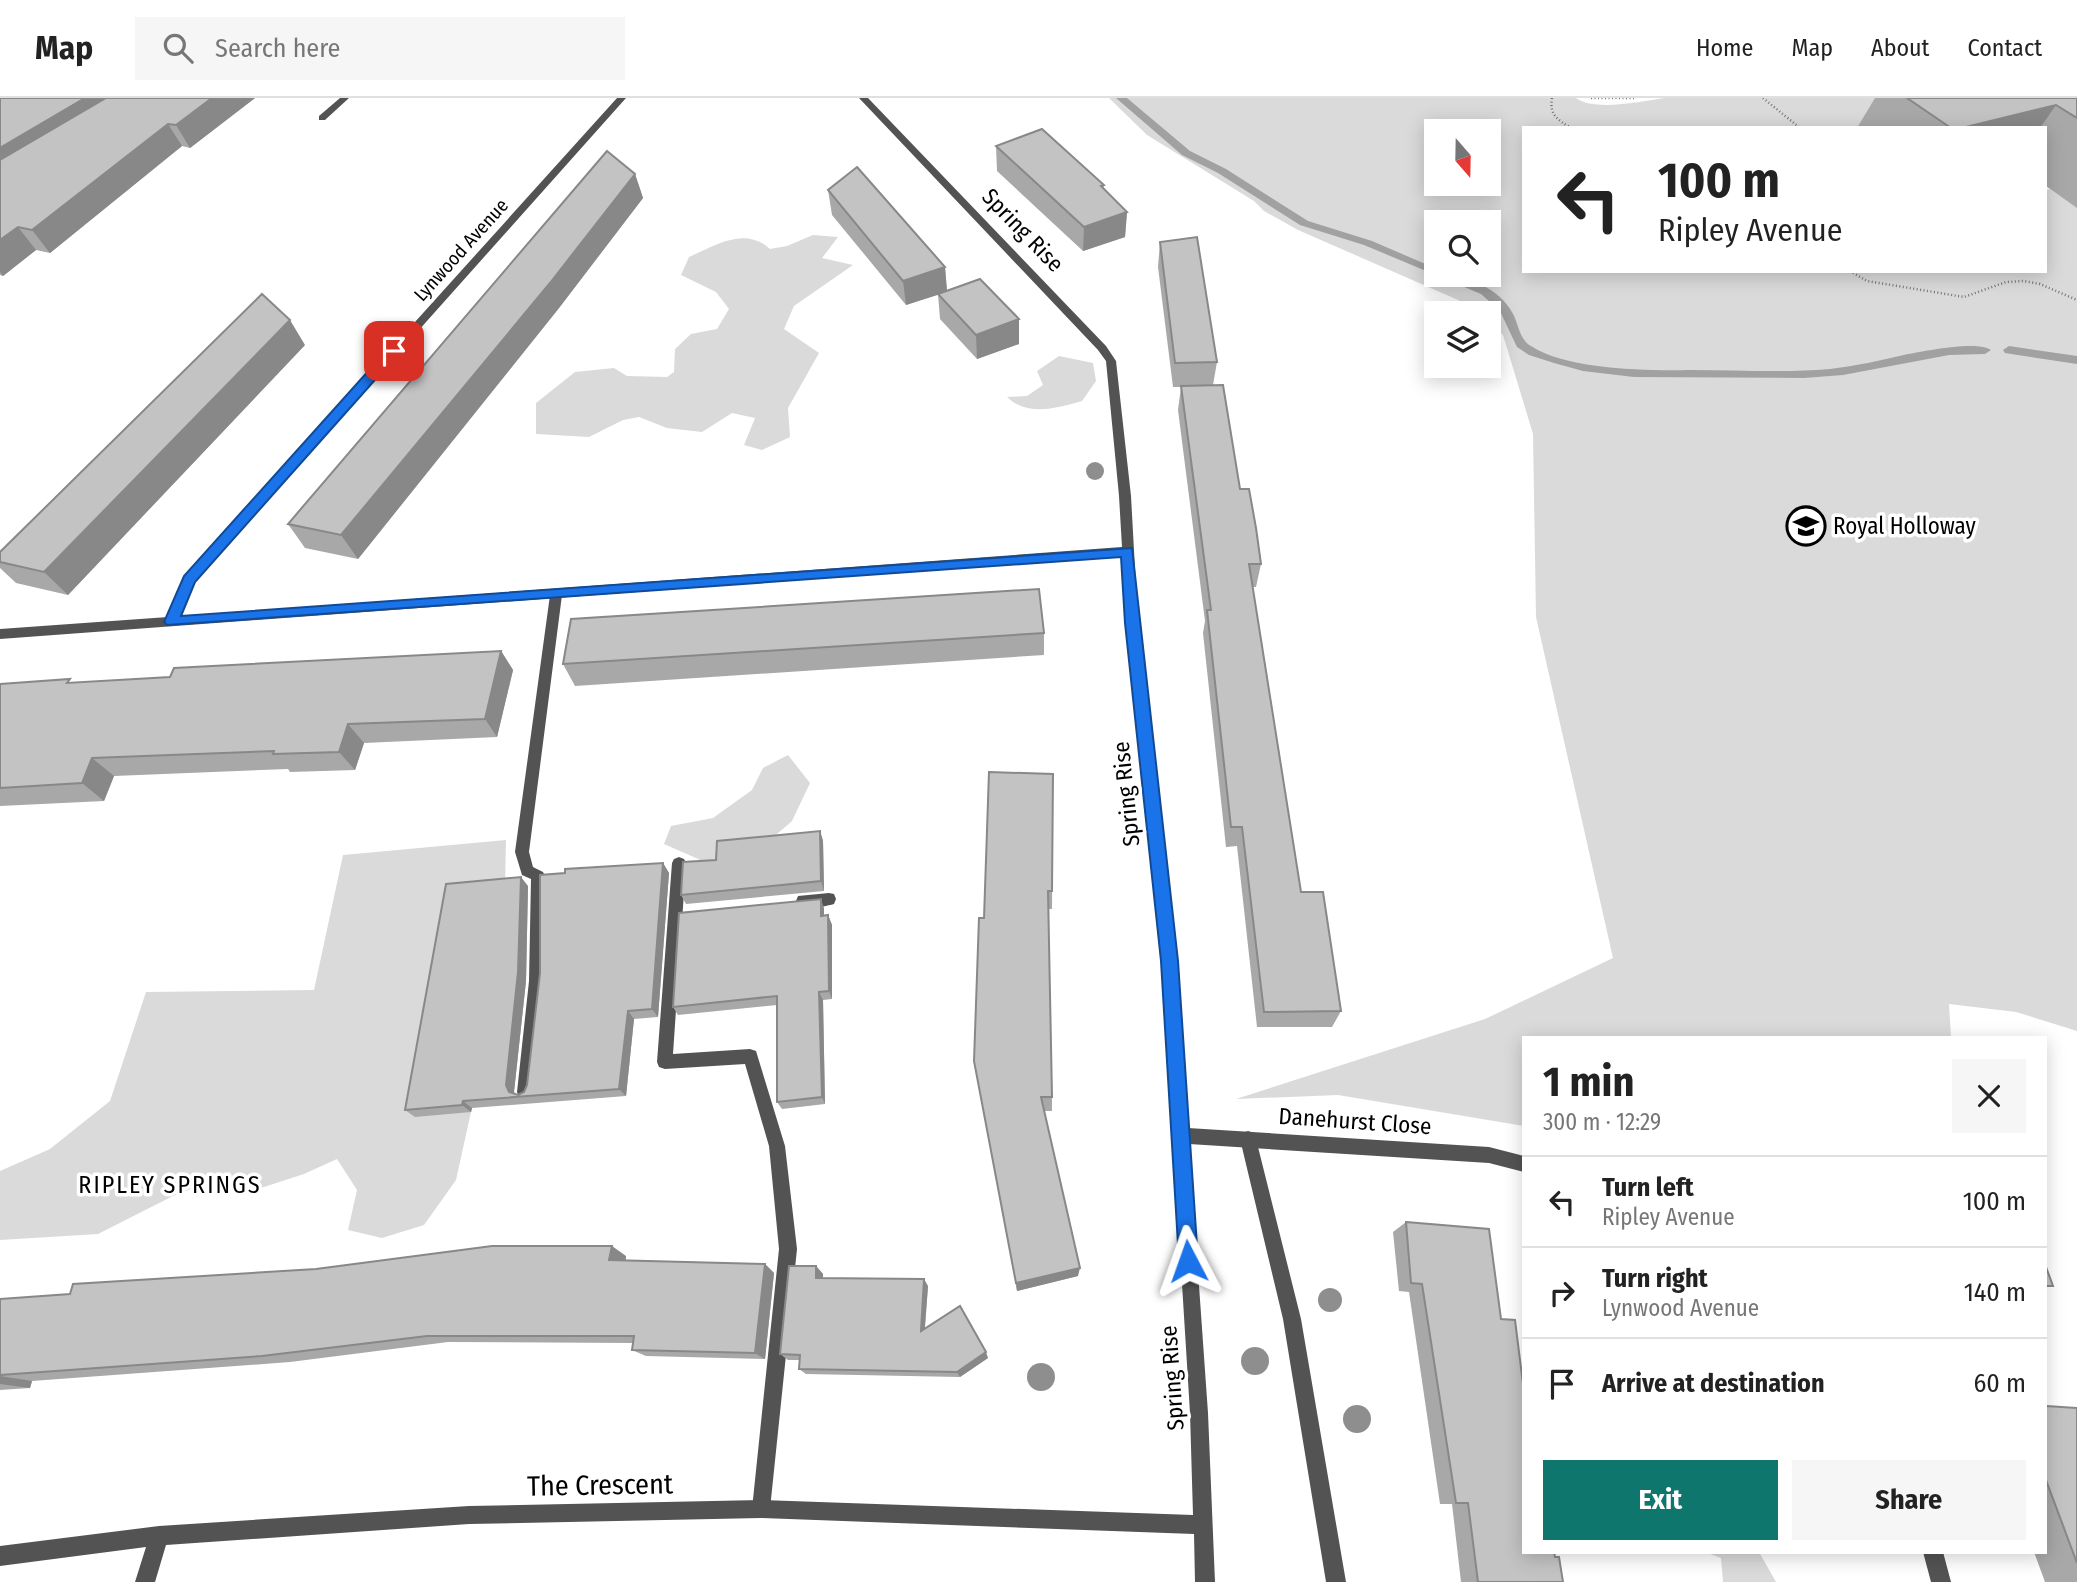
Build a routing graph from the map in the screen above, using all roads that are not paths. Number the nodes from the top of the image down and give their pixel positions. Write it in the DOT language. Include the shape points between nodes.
graph roads {
  1 [pos="345,98"];
  2 [pos="622,98"];
  3 [pos="863,98"];
  4 [pos="322,118"];
  5 [pos="1128,551"];
  6 [pos="556,595"];
  7 [pos="172,622"];
  8 [pos="0,634"];
  9 [pos="679,863"];
  10 [pos="828,899"];
  11 [pos="787,903"];
  12 [pos="526,1092"];
  13 [pos="1180,1135"];
  14 [pos="1248,1139"];
  15 [pos="1522,1163"];
  16 [pos="761,1509"];
  17 [pos="1203,1525"];
  18 [pos="159,1536"];
  19 [pos="1934,1554"];
  20 [pos="0,1556"];
  21 [pos="145,1582"];
  22 [pos="1205,1582"];
  23 [pos="1336,1582"];
  24 [pos="1941,1582"];
  1 -- 4 [label="street"];
  2 -- 7 [label="street, Lynwood Avenue" via="189,580"];
  3 -- 5 [label="street, Spring Rise" via="1111,361"];
  5 -- 6 [label="street"];
  5 -- 13 [label="street, Spring Rise" via="1170,961"];
  6 -- 7 [label="street"];
  6 -- 12 [label="street" via="522,852 527,871 538,876 537,981"];
  7 -- 8 [label="street"];
  9 -- 16 [label="street" via="683,914 665,1062 750,1056 777,1146 788,1250"];
  10 -- 11 [label="street"];
  13 -- 14 [label="street, Danehurst Close"];
  13 -- 17 [label="street, Spring Rise"];
  14 -- 15 [label="street, Danehurst Close" via="1489,1155"];
  14 -- 23 [label="street" via="1292,1320"];
  16 -- 17 [label="street, The Crescent"];
  16 -- 18 [label="street, The Crescent" via="469,1516"];
  17 -- 22 [label="street, Spring Rise"];
  18 -- 20 [label="street, The Crescent"];
  18 -- 21 [label="street"];
  19 -- 24 [label="street"];
}
